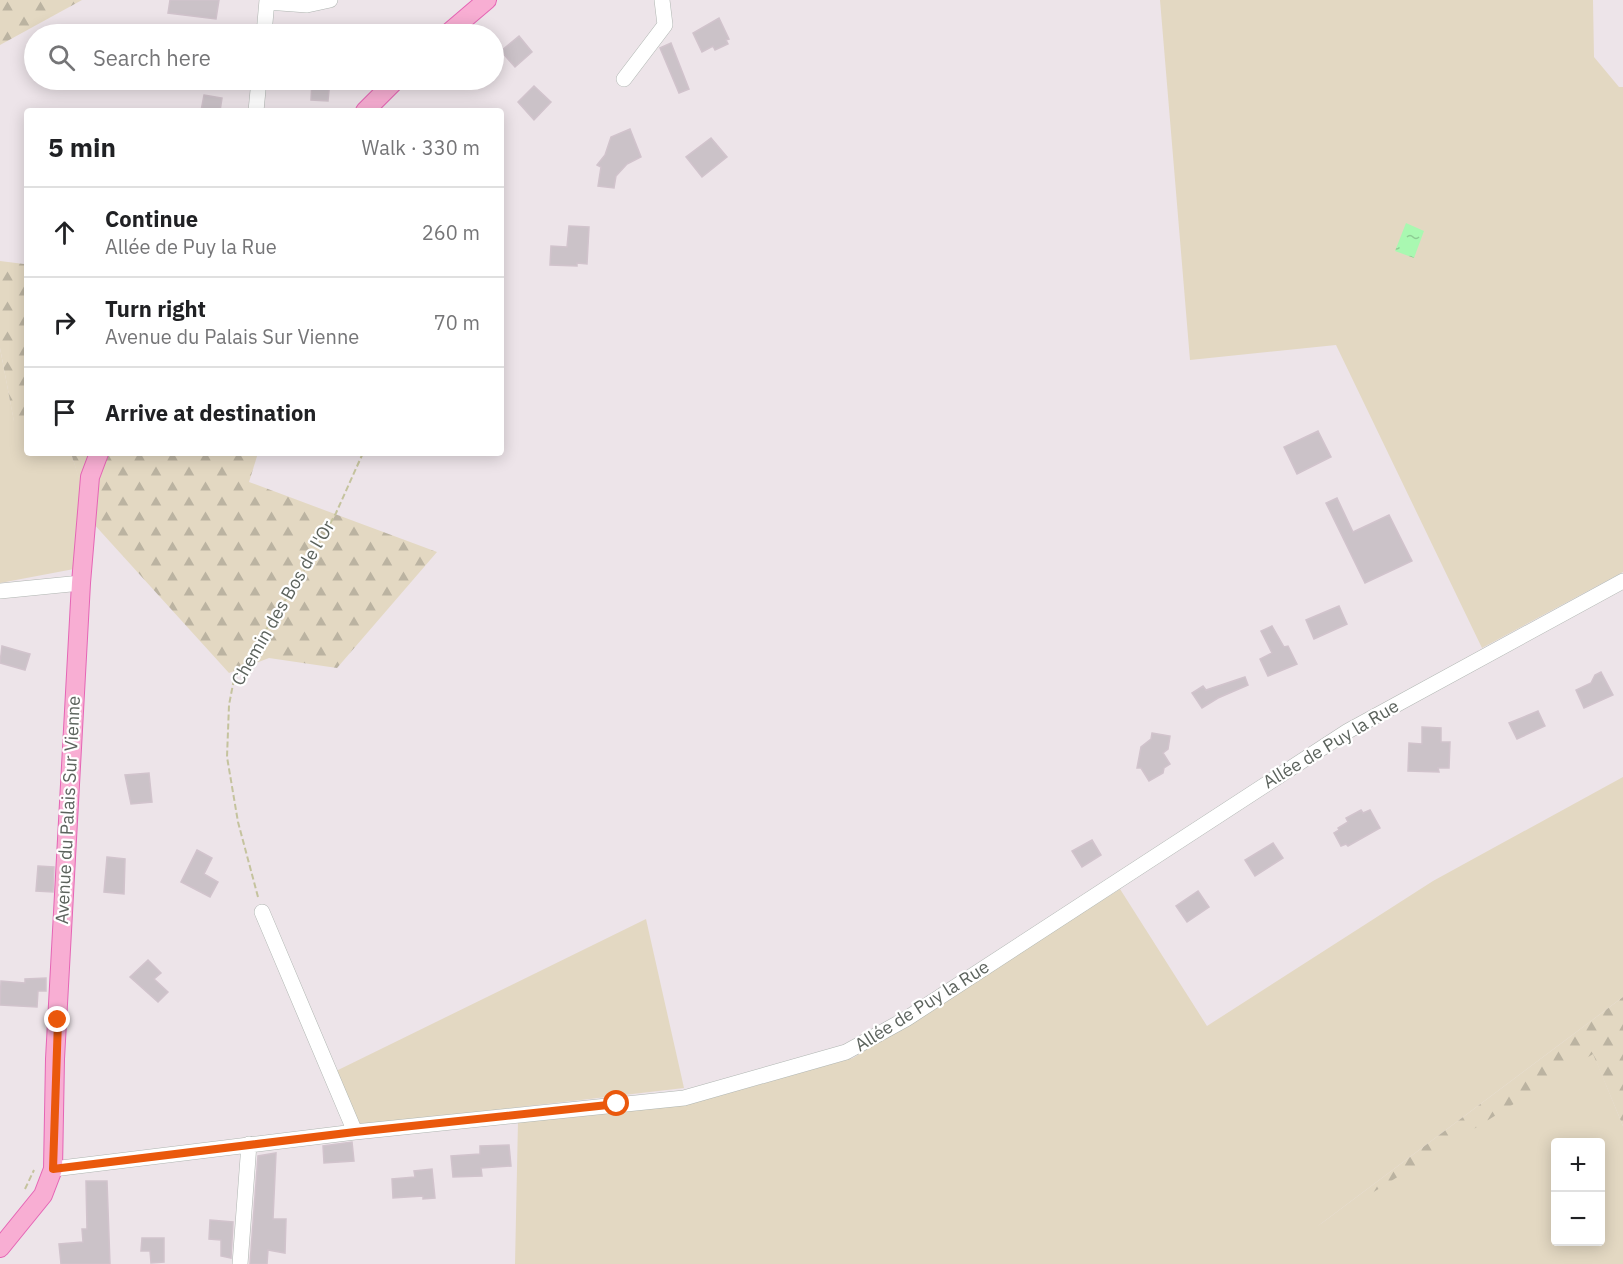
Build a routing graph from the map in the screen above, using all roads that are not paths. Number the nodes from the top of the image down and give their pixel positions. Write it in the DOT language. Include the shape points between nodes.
graph roads {
  1 [pos="330,0"];
  2 [pos="487,0"];
  3 [pos="662,0"];
  4 [pos="267,1"];
  5 [pos="265,24"];
  6 [pos="459,24"];
  7 [pos="624,79"];
  8 [pos="258,90"];
  9 [pos="386,90"];
  10 [pos="256,108"];
  11 [pos="368,108"];
  12 [pos="98,456"];
  13 [pos="1623,580"];
  14 [pos="81,583"];
  15 [pos="0,591"];
  16 [pos="262,912"];
  17 [pos="355,1132"];
  18 [pos="249,1144"];
  19 [pos="45,1166"];
  20 [pos="0,1248"];
  21 [pos="240,1264"];
  1 -- 4 [label="street" via="307,5"];
  2 -- 6 [label="main road"];
  3 -- 7 [label="street" via="665,25"];
  4 -- 5 [label="street"];
  8 -- 10 [label="street"];
  9 -- 11 [label="main road"];
  12 -- 14 [label="main road, Avenue du Palais Sur Vienne" via="90,477"];
  13 -- 17 [label="street, Allée de Puy la Rue" via="1348,731 906,1019 846,1052 684,1098"];
  14 -- 15 [label="street"];
  14 -- 19 [label="main road, Avenue du Palais Sur Vienne" via="56,1059"];
  16 -- 17 [label="street"];
  17 -- 18 [label="street, Allée de Puy la Rue"];
  18 -- 19 [label="street, Allée de Puy la Rue"];
  18 -- 21 [label="street"];
  19 -- 20 [label="main road" via="43,1195"];
}
